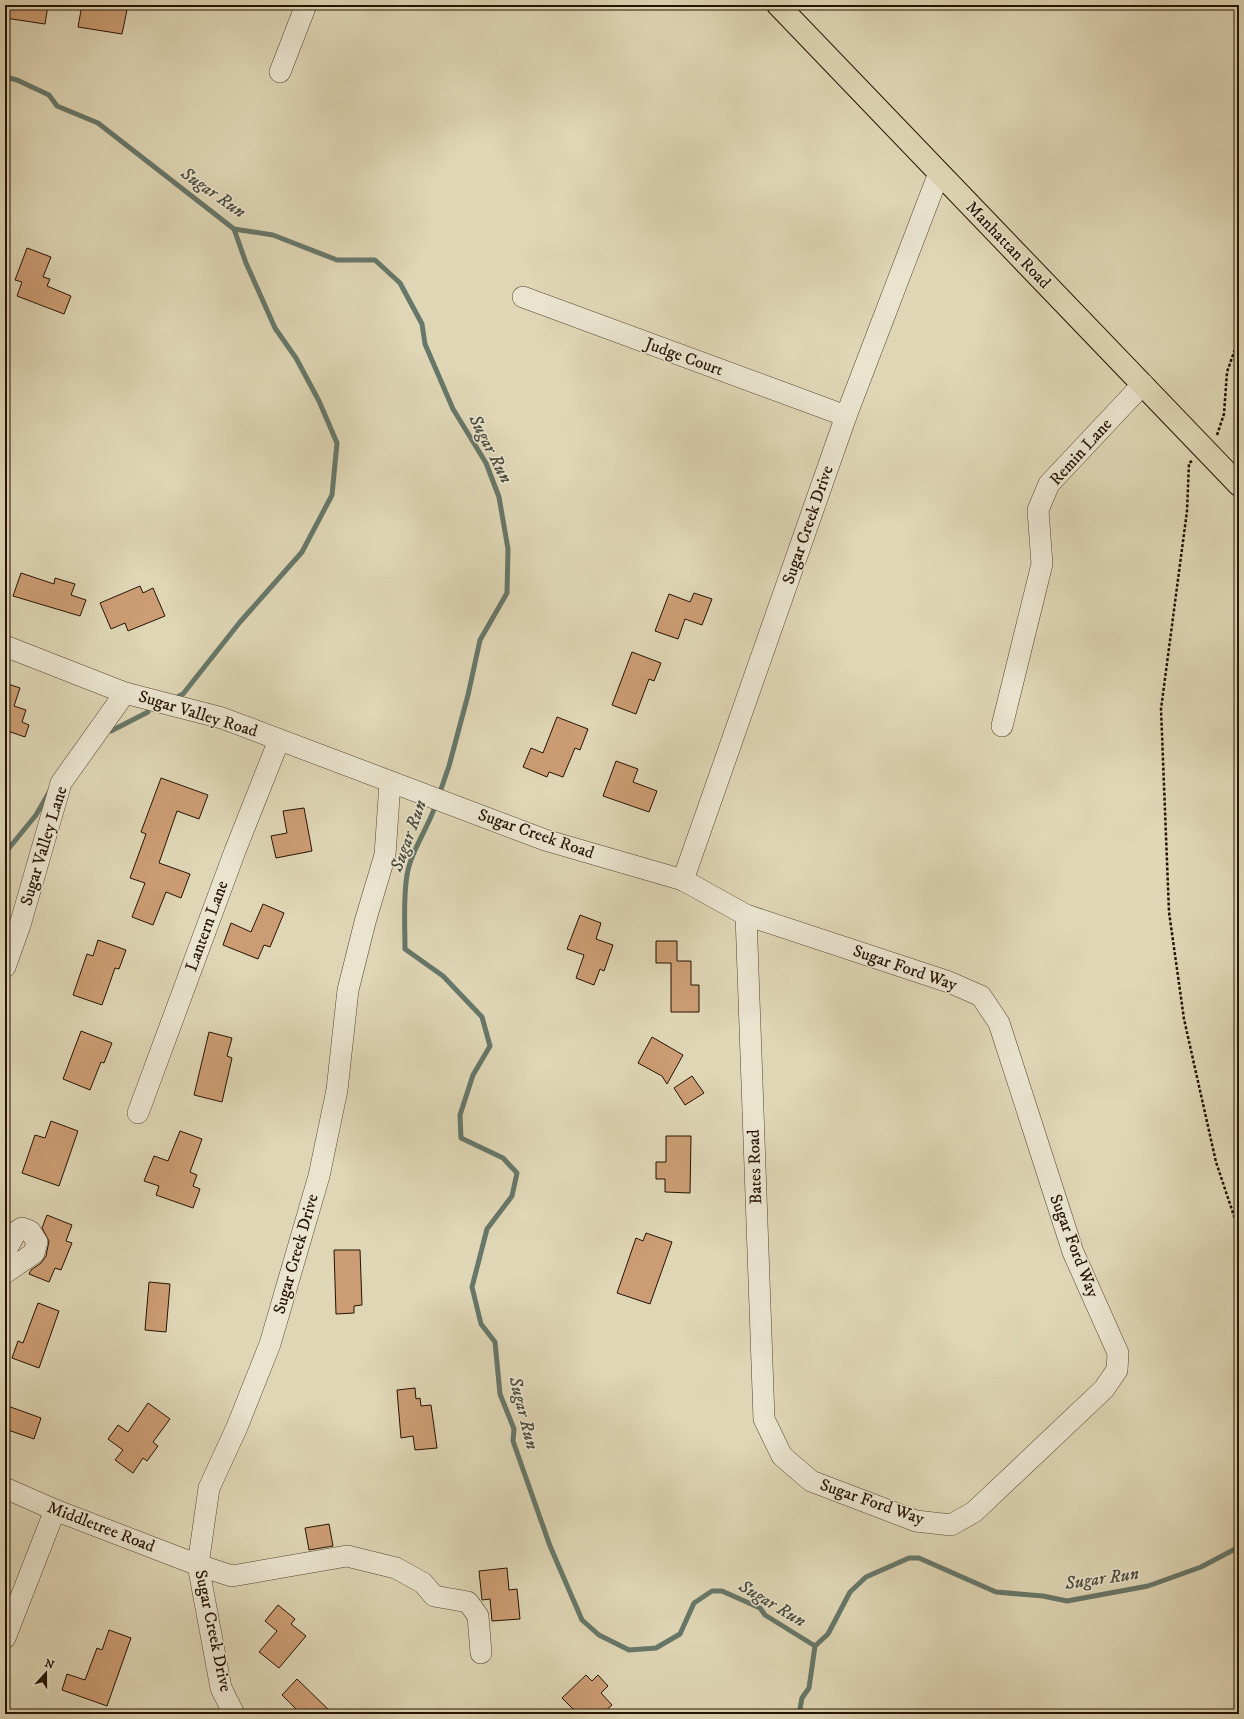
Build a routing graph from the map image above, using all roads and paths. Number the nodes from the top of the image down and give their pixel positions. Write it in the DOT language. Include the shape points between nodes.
graph roads {
  1 [pos="306,5"];
  2 [pos="778,5"];
  3 [pos="280,72"];
  4 [pos="939,173"];
  5 [pos="523,297"];
  6 [pos="1239,338"];
  7 [pos="1143,384"];
  8 [pos="846,416"];
  9 [pos="1204,449"];
  10 [pos="1239,485"];
  11 [pos="5,646"];
  12 [pos="125,692"];
  13 [pos="1002,726"];
  14 [pos="280,740"];
  15 [pos="400,786"];
  16 [pos="683,880"];
  17 [pos="746,915"];
  18 [pos="5,967"];
  19 [pos="138,1113"];
  20 [pos="1239,1231"];
  21 [pos="5,1252"];
  22 [pos="5,1273"];
  23 [pos="764,1420"];
  24 [pos="5,1488"];
  25 [pos="55,1510"];
  26 [pos="198,1565"];
  27 [pos="5,1638"];
  28 [pos="481,1653"];
  29 [pos="234,1714"];
  1 -- 3 [label="street"];
  2 -- 4 [label="main road, Manhattan Road"];
  4 -- 7 [label="main road, Manhattan Road"];
  4 -- 8 [label="street, Sugar Creek Drive"];
  5 -- 8 [label="street, Judge Court"];
  6 -- 9 [label="path" via="1227,372 1224,414 1216,437"];
  7 -- 9 [label="main road, Manhattan Road"];
  7 -- 13 [label="street, Remin Lane" via="1049,484 1038,510 1042,564"];
  8 -- 16 [label="street, Sugar Creek Drive"];
  9 -- 10 [label="main road, Manhattan Road"];
  9 -- 20 [label="path" via="1189,463 1187,511 1161,709 1169,912 1184,1019 1216,1162"];
  11 -- 12 [label="street, Sugar Valley Road"];
  12 -- 14 [label="street, Sugar Valley Road" via="222,718"];
  12 -- 18 [label="street, Sugar Valley Lane" via="61,783 20,925"];
  14 -- 15 [label="street, Sugar Valley Road"];
  14 -- 19 [label="street, Lantern Lane" via="235,851"];
  15 -- 16 [label="street, Sugar Creek Road" via="545,840"];
  15 -- 26 [label="street, Sugar Creek Drive" via="385,855 348,990 337,1090 319,1176 270,1344 209,1488"];
  16 -- 17 [label="street, Sugar Ford Way"];
  17 -- 23 [label="street, Bates Road"];
  17 -- 23 [label="street, Sugar Ford Way" via="949,982 981,996 999,1023 1073,1252 1118,1353 1117,1370 1104,1389 974,1512 950,1525 916,1521 811,1481 782,1456"];
  21 -- 22 [label="street" via="16,1232 22,1228 30,1231 37,1242 34,1253"];
  24 -- 25 [label="street, Middletree Road"];
  25 -- 26 [label="street, Middletree Road"];
  25 -- 27 [label="street"];
  26 -- 28 [label="street, Middletree Road" via="232,1576 347,1556 396,1568 423,1583 434,1596 468,1602 478,1616"];
  26 -- 29 [label="street, Sugar Creek Drive" via="221,1688"];
}
